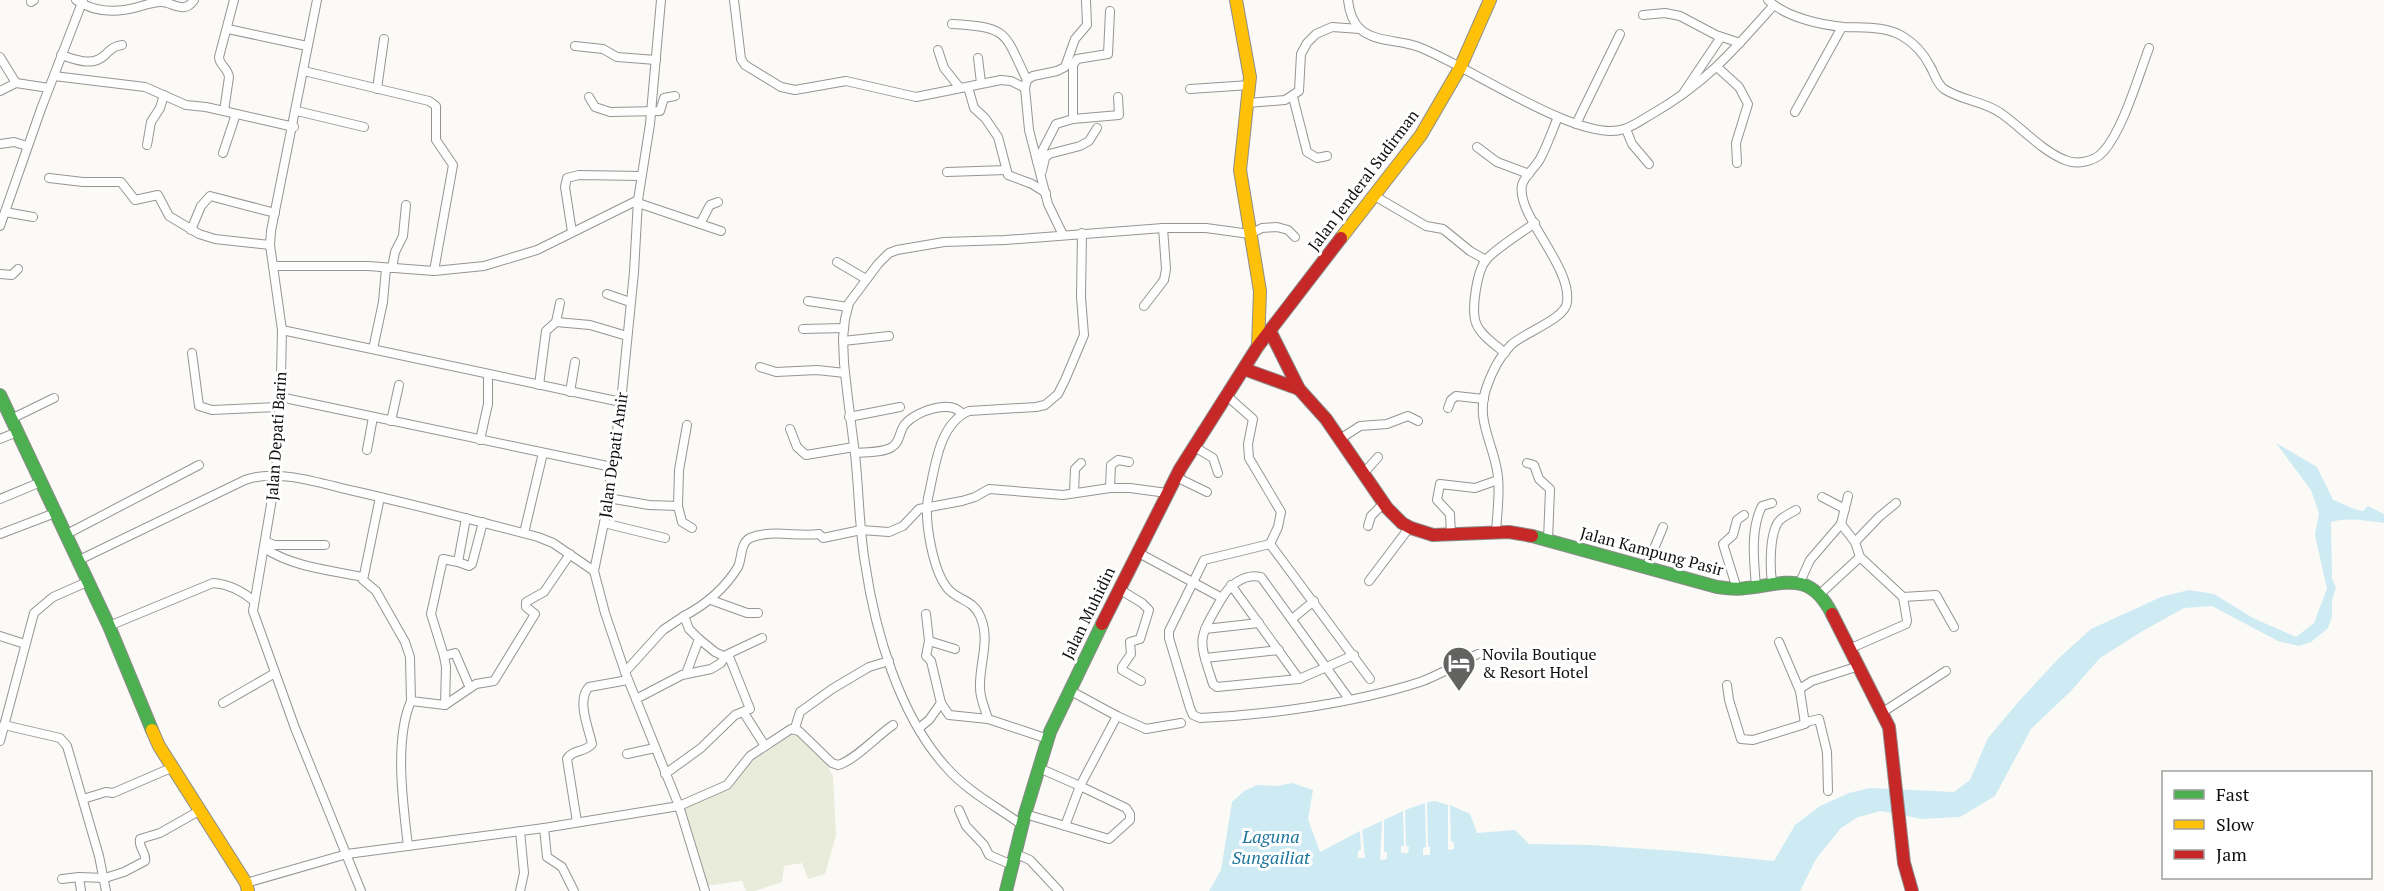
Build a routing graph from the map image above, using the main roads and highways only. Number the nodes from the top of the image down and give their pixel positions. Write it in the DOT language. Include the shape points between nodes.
graph roads {
  1 [pos="1236,0"];
  2 [pos="1490,0"];
  3 [pos="1261,303"];
  4 [pos="1281,317"];
  5 [pos="1270,331"];
  6 [pos="1258,346"];
  7 [pos="1244,369"];
  8 [pos="1299,389"];
  9 [pos="0,395"];
  10 [pos="247,887"];
  11 [pos="1006,891"];
  12 [pos="1912,891"];
  1 -- 3 [label="main road" via="1250,85 1240,170"];
  2 -- 4 [label="main road, Jalan Jenderal Sudirman" via="1460,68 1421,135"];
  3 -- 4 [label="main road"];
  3 -- 6 [label="main road"];
  4 -- 5 [label="main road, Jalan Jenderal Sudirman"];
  5 -- 6 [label="main road, Jalan Jenderal Sudirman"];
  5 -- 8 [label="main road, Jalan Kampung Pasir"];
  6 -- 7 [label="main road, Jalan Jenderal Sudirman"];
  7 -- 8 [label="main road"];
  7 -- 11 [label="main road, Jalan Muhidin" via="1167,493 1069,690 1021,823"];
  8 -- 12 [label="main road, Jalan Kampung Pasir" via="1340,439 1383,504 1408,528 1433,535 1521,532 1708,585 1737,589 1786,580 1800,582 1820,594 1890,728 1904,863"];
  9 -- 10 [label="main road" via="108,626 159,746"];
}
